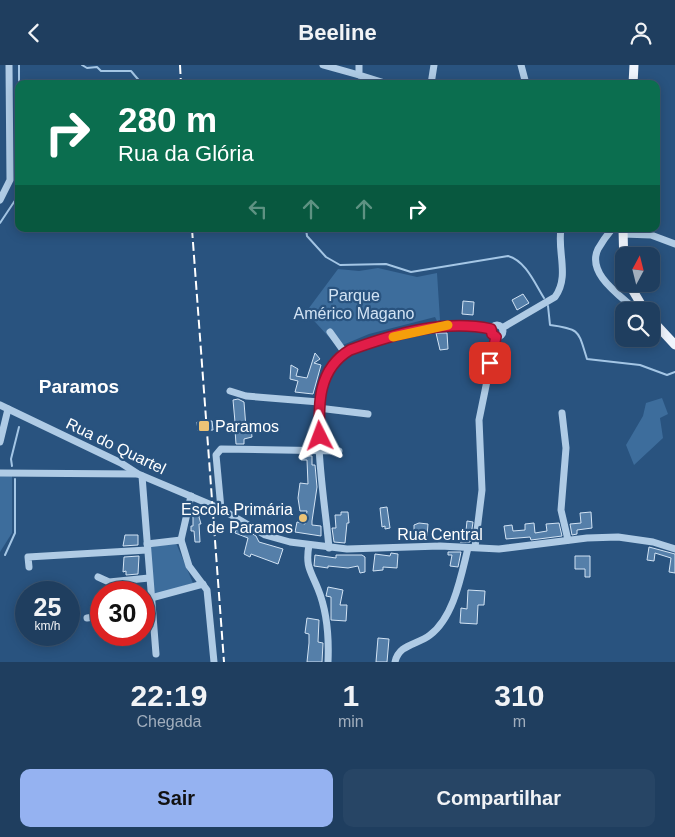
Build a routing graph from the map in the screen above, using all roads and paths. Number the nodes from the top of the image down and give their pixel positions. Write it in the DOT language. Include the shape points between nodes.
graph roads {
  1 [pos="9,65"];
  2 [pos="323,65"];
  3 [pos="359,65"];
  4 [pos="434,65"];
  5 [pos="521,65"];
  6 [pos="634,65"];
  7 [pos="360,75"];
  8 [pos="376,80"];
  9 [pos="432,80"];
  10 [pos="525,80"];
  11 [pos="633,80"];
  12 [pos="0,88"];
  13 [pos="9,88"];
  14 [pos="0,151"];
  15 [pos="10,151"];
  16 [pos="0,201"];
  17 [pos="561,232"];
  18 [pos="610,232"];
  19 [pos="623,232"];
  20 [pos="631,232"];
  21 [pos="643,232"];
  22 [pos="647,234"];
  23 [pos="675,244"];
  24 [pos="623,247"];
  25 [pos="628,302"];
  26 [pos="502,328"];
  27 [pos="491,329"];
  28 [pos="660,329"];
  29 [pos="330,332"];
  30 [pos="496,337"];
  31 [pos="675,345"];
  32 [pos="345,353"];
  33 [pos="230,391"];
  34 [pos="0,405"];
  35 [pos="319,405"];
  36 [pos="8,409"];
  37 [pos="368,413"];
  38 [pos="562,413"];
  39 [pos="0,442"];
  40 [pos="320,450"];
  41 [pos="339,451"];
  42 [pos="0,473"];
  43 [pos="140,475"];
  44 [pos="154,481"];
  45 [pos="144,490"];
  46 [pos="191,496"];
  47 [pos="212,505"];
  48 [pos="221,509"];
  49 [pos="568,540"];
  50 [pos="181,541"];
  51 [pos="309,545"];
  52 [pos="147,547"];
  53 [pos="472,547"];
  54 [pos="329,548"];
  55 [pos="675,549"];
  56 [pos="29,567"];
  57 [pos="98,577"];
  58 [pos="149,578"];
  59 [pos="149,581"];
  60 [pos="203,584"];
  61 [pos="155,600"];
  62 [pos="87,618"];
  63 [pos="90,618"];
  64 [pos="155,643"];
  65 [pos="156,653"];
  66 [pos="214,662"];
  67 [pos="328,662"];
  68 [pos="396,662"];
  1 -- 13 [label="street"];
  2 -- 7 [label="street"];
  3 -- 7 [label="street"];
  4 -- 9 [label="street"];
  5 -- 10 [label="street"];
  6 -- 11 [label="main road"];
  7 -- 8 [label="street"];
  12 -- 13 [label="street"];
  13 -- 15 [label="street"];
  14 -- 15 [label="street"];
  15 -- 16 [label="street" via="10,180"];
  17 -- 26 [label="street" via="563,283 560,291"];
  18 -- 25 [label="street" via="598,249 597,270"];
  19 -- 24 [label="main road"];
  20 -- 22 [label="street"];
  21 -- 22 [label="street"];
  22 -- 23 [label="street"];
  26 -- 27 [label="street" via="497,325"];
  26 -- 30 [label="street" via="501,335"];
  27 -- 30 [label="street"];
  27 -- 32 [label="street" via="473,325 433,327"];
  28 -- 31 [label="main road"];
  29 -- 32 [label="street"];
  30 -- 53 [label="street" via="479,420 482,490"];
  32 -- 35 [label="street" via="331,366 325,378"];
  33 -- 35 [label="street"];
  34 -- 36 [label="street, Rua do Quartel"];
  35 -- 37 [label="street"];
  35 -- 40 [label="street"];
  36 -- 39 [label="street"];
  36 -- 43 [label="street, Rua do Quartel"];
  38 -- 49 [label="street" via="566,448 561,510"];
  40 -- 41 [label="street"];
  40 -- 48 [label="street" via="221,449 216,455"];
  40 -- 54 [label="street"];
  42 -- 43 [label="street"];
  43 -- 44 [label="street, Rua do Quartel"];
  43 -- 45 [label="street"];
  44 -- 45 [label="street"];
  44 -- 46 [label="street, Rua do Quartel"];
  45 -- 52 [label="street"];
  46 -- 47 [label="street, Rua do Quartel"];
  46 -- 50 [label="street"];
  47 -- 48 [label="street, Rua Central"];
  48 -- 51 [label="street, Rua Central" via="272,538"];
  49 -- 53 [label="street, Rua Central" via="499,549"];
  49 -- 55 [label="street, Rua Central" via="618,537 653,541"];
  50 -- 52 [label="street"];
  50 -- 60 [label="street" via="189,566"];
  51 -- 54 [label="street, Rua Central"];
  51 -- 67 [label="street" via="308,568 322,606"];
  52 -- 56 [label="street" via="28,557"];
  52 -- 58 [label="street"];
  53 -- 54 [label="street, Rua Central"];
  53 -- 68 [label="street" via="444,618 429,636 404,647"];
  57 -- 58 [label="street" via="109,582"];
  58 -- 59 [label="street"];
  60 -- 61 [label="street"];
  60 -- 66 [label="street" via="208,595"];
  62 -- 63 [label="street"];
  64 -- 65 [label="street"];
}
